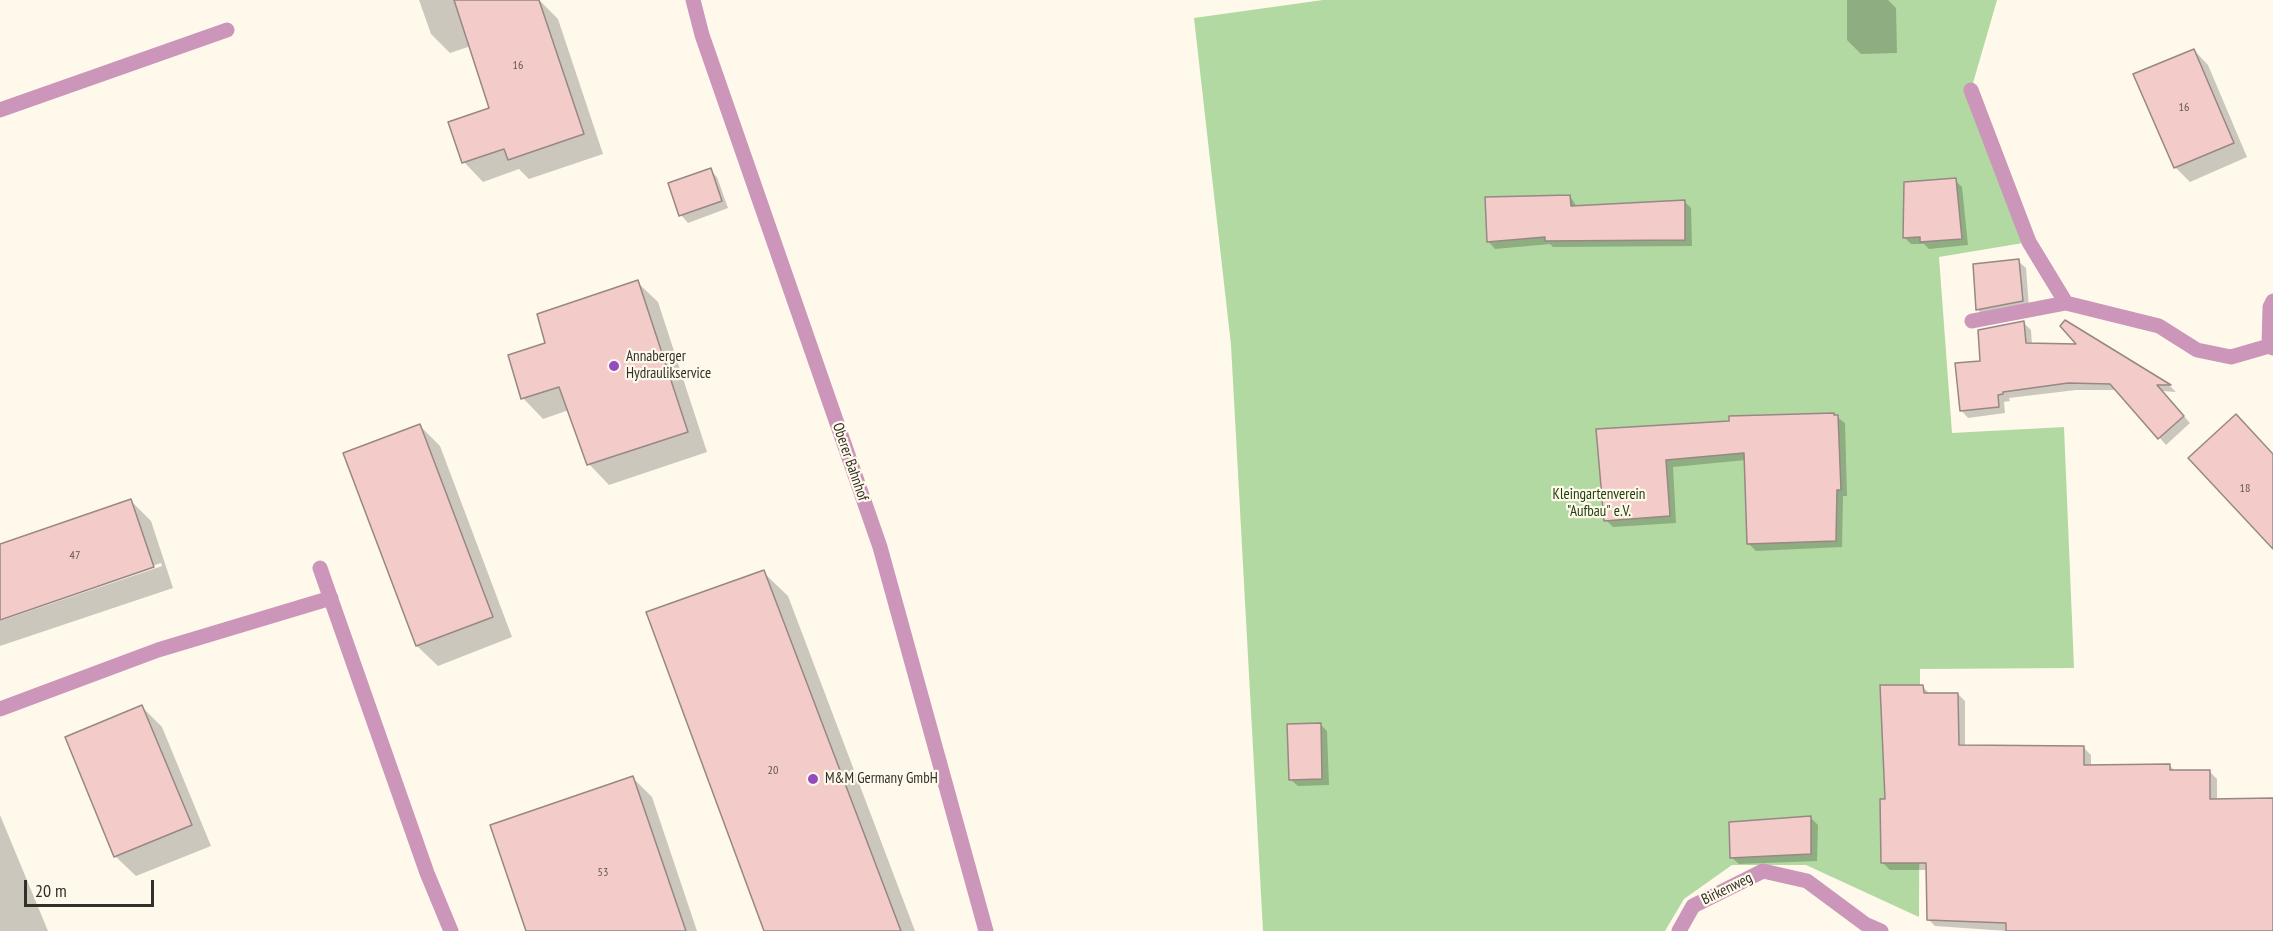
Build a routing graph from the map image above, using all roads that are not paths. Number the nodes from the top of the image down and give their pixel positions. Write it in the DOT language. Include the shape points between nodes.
graph roads {
  1 [pos="693,0"];
  2 [pos="227,30"];
  3 [pos="1971,90"];
  4 [pos="0,110"];
  5 [pos="2273,301"];
  6 [pos="2066,303"];
  7 [pos="1971,321"];
  8 [pos="2271,347"];
  9 [pos="320,568"];
  10 [pos="331,598"];
  11 [pos="0,709"];
  12 [pos="451,931"];
  13 [pos="986,931"];
  14 [pos="1679,931"];
  15 [pos="1881,931"];
  1 -- 13 [label="street, Oberer Bahnhof" via="880,547"];
  2 -- 4 [label="street"];
  3 -- 6 [label="street" via="2029,242"];
  5 -- 8 [label="street"];
  6 -- 7 [label="street"];
  6 -- 8 [label="street" via="2159,326 2197,350 2230,357"];
  9 -- 10 [label="street"];
  10 -- 11 [label="street" via="158,650"];
  10 -- 12 [label="street"];
  14 -- 15 [label="street, Birkenweg" via="1693,906 1763,871 1807,881 1865,924"];
}
